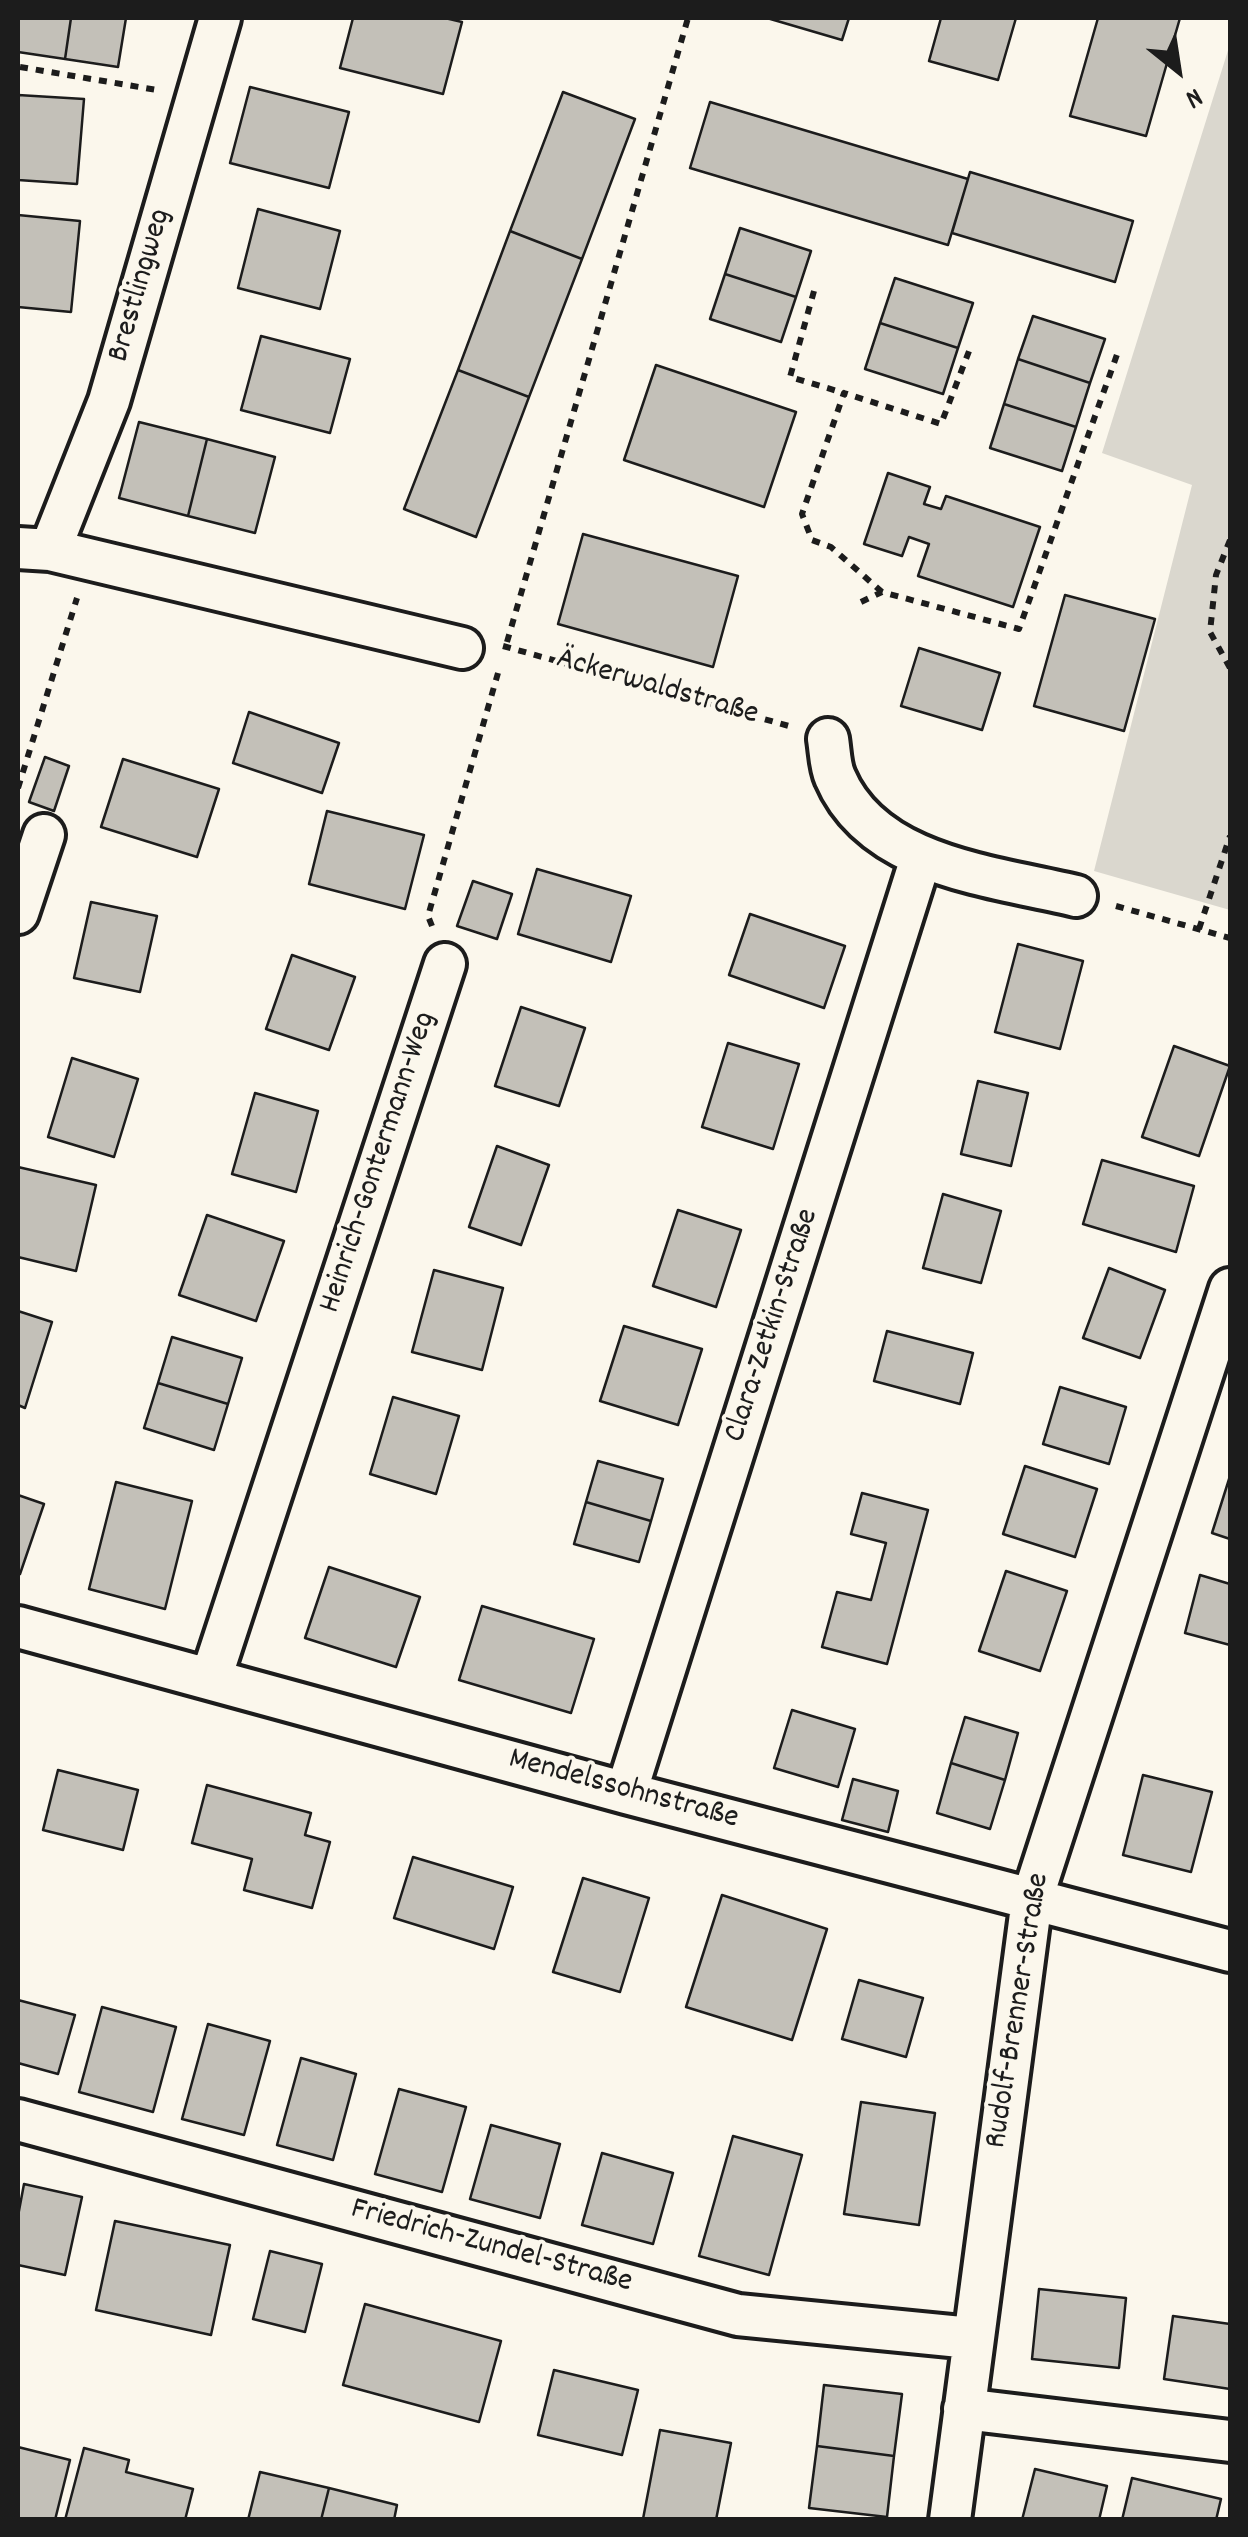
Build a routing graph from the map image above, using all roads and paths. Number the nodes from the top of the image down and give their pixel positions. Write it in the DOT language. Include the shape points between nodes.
graph roads {
  1 [pos="220,18"];
  2 [pos="688,18"];
  3 [pos="20,67"];
  4 [pos="197,96"];
  5 [pos="814,291"];
  6 [pos="970,346"];
  7 [pos="1119,349"];
  8 [pos="844,392"];
  9 [pos="1230,540"];
  10 [pos="52,553"];
  11 [pos="882,592"];
  12 [pos="860,602"];
  13 [pos="506,646"];
  14 [pos="462,648"];
  15 [pos="1230,668"];
  16 [pos="828,739"];
  17 [pos="18,788"];
  18 [pos="44,835"];
  19 [pos="1230,836"];
  20 [pos="921,858"];
  21 [pos="1076,896"];
  22 [pos="18,913"];
  23 [pos="1199,929"];
  24 [pos="1230,938"];
  25 [pos="446,964"];
  26 [pos="1230,1289"];
  27 [pos="18,1627"];
  28 [pos="211,1678"];
  29 [pos="626,1793"];
  30 [pos="1032,1898"];
  31 [pos="1230,1952"];
  32 [pos="18,2120"];
  33 [pos="971,2338"];
  34 [pos="964,2410"];
  35 [pos="1230,2442"];
  36 [pos="950,2520"];
  1 -- 4 [label="street, Brestlingweg"];
  2 -- 13 [label="path"];
  3 -- 4 [label="path"];
  4 -- 10 [label="street, Brestlingweg" via="109,401"];
  5 -- 8 [label="path" via="790,377"];
  6 -- 8 [label="path" via="942,424"];
  7 -- 11 [label="path" via="1020,630"];
  8 -- 11 [label="path" via="802,514 812,540 831,547"];
  9 -- 15 [label="path" via="1216,575 1210,632"];
  10 -- 14 [label="street"];
  10 -- 17 [label="path"];
  11 -- 12 [label="path"];
  13 -- 14 [label="path, Äckerwaldstraße"];
  13 -- 16 [label="path, Äckerwaldstraße"];
  13 -- 25 [label="path" via="428,916"];
  16 -- 20 [label="street" via="834,775 850,801"];
  18 -- 22 [label="street"];
  19 -- 23 [label="path"];
  20 -- 21 [label="street"];
  20 -- 29 [label="street, Clara-Zetkin-Straße"];
  21 -- 23 [label="path"];
  23 -- 24 [label="path"];
  25 -- 28 [label="street, Heinrich-Gontermann-Weg"];
  26 -- 30 [label="street, Rudolf-Brenner-Straße"];
  27 -- 28 [label="street, Mendelssohnstraße"];
  28 -- 29 [label="street, Mendelssohnstraße"];
  29 -- 30 [label="street, Mendelssohnstraße"];
  30 -- 31 [label="street, Mendelssohnstraße"];
  30 -- 33 [label="street, Rudolf-Brenner-Straße"];
  32 -- 33 [label="street, Friedrich-Zundel-Straße" via="738,2314"];
  33 -- 34 [label="street, Rudolf-Brenner-Straße"];
  34 -- 35 [label="street"];
  34 -- 36 [label="street, Rudolf-Brenner-Straße"];
}
